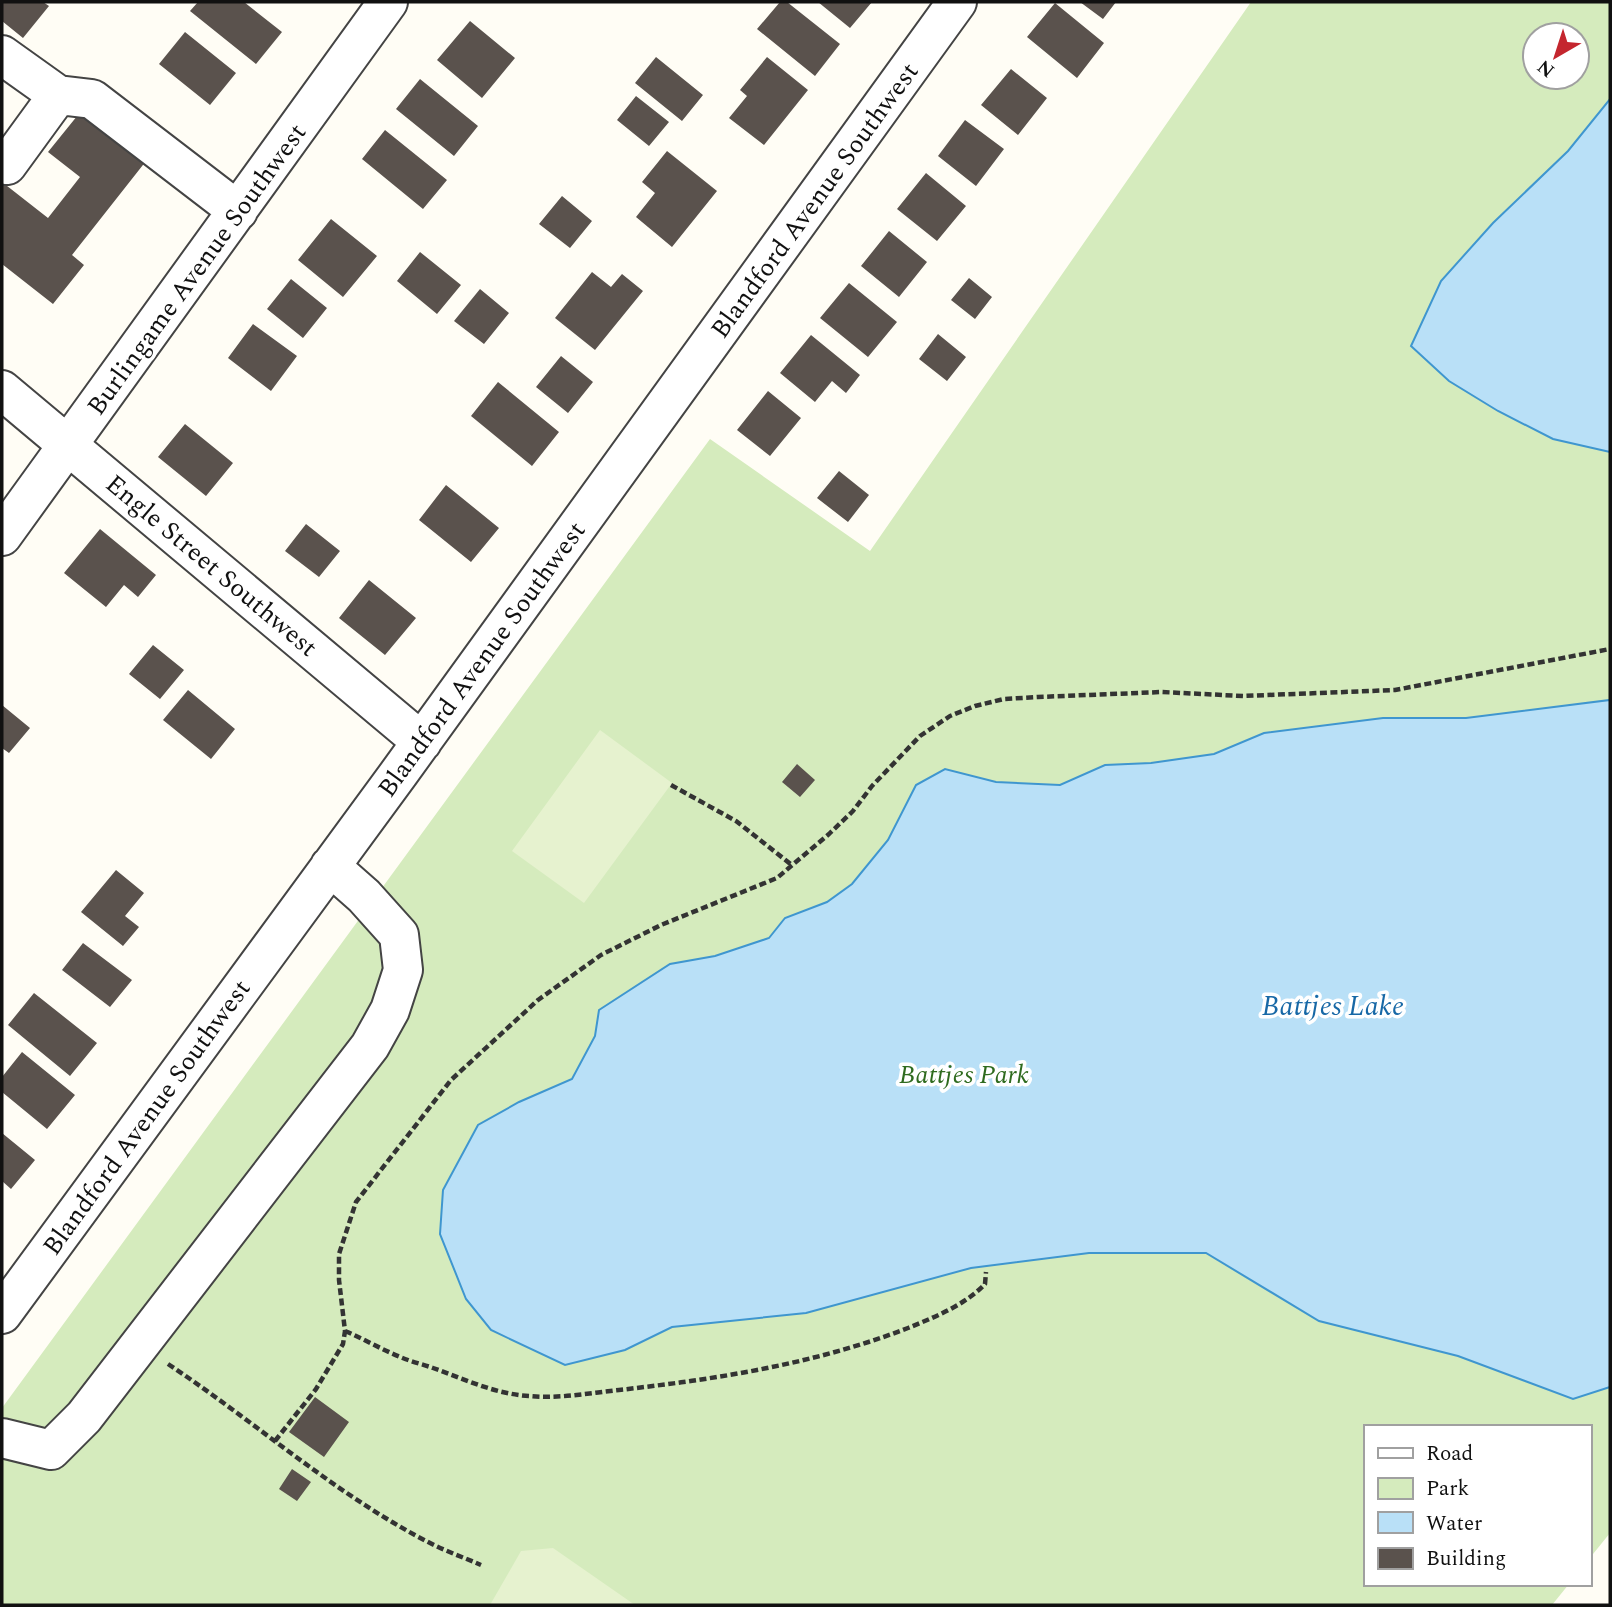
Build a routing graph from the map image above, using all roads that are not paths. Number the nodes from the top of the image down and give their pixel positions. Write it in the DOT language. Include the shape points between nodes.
graph roads {
  1 [pos="388,2"];
  2 [pos="957,2"];
  3 [pos="2,55"];
  4 [pos="58,95"];
  5 [pos="2,161"];
  6 [pos="238,211"];
  7 [pos="2,390"];
  8 [pos="68,444"];
  9 [pos="2,536"];
  10 [pos="422,742"];
  11 [pos="330,866"];
  12 [pos="2,1314"];
  13 [pos="2,1438"];
  1 -- 6 [label="street, Burlingame Avenue Southwest"];
  2 -- 10 [label="street, Blandford Avenue Southwest"];
  3 -- 4 [label="street"];
  4 -- 5 [label="street" via="7,165"];
  4 -- 6 [label="street" via="92,99"];
  6 -- 8 [label="street, Burlingame Avenue Southwest"];
  7 -- 8 [label="street, Engle Street Southwest"];
  8 -- 9 [label="street, Burlingame Avenue Southwest"];
  8 -- 10 [label="street, Engle Street Southwest"];
  10 -- 11 [label="street, Blandford Avenue Southwest"];
  11 -- 12 [label="street, Blandford Avenue Southwest"];
  11 -- 13 [label="street" via="399,934 403,971 390,1010 370,1046 84,1417 51,1450"];
}
